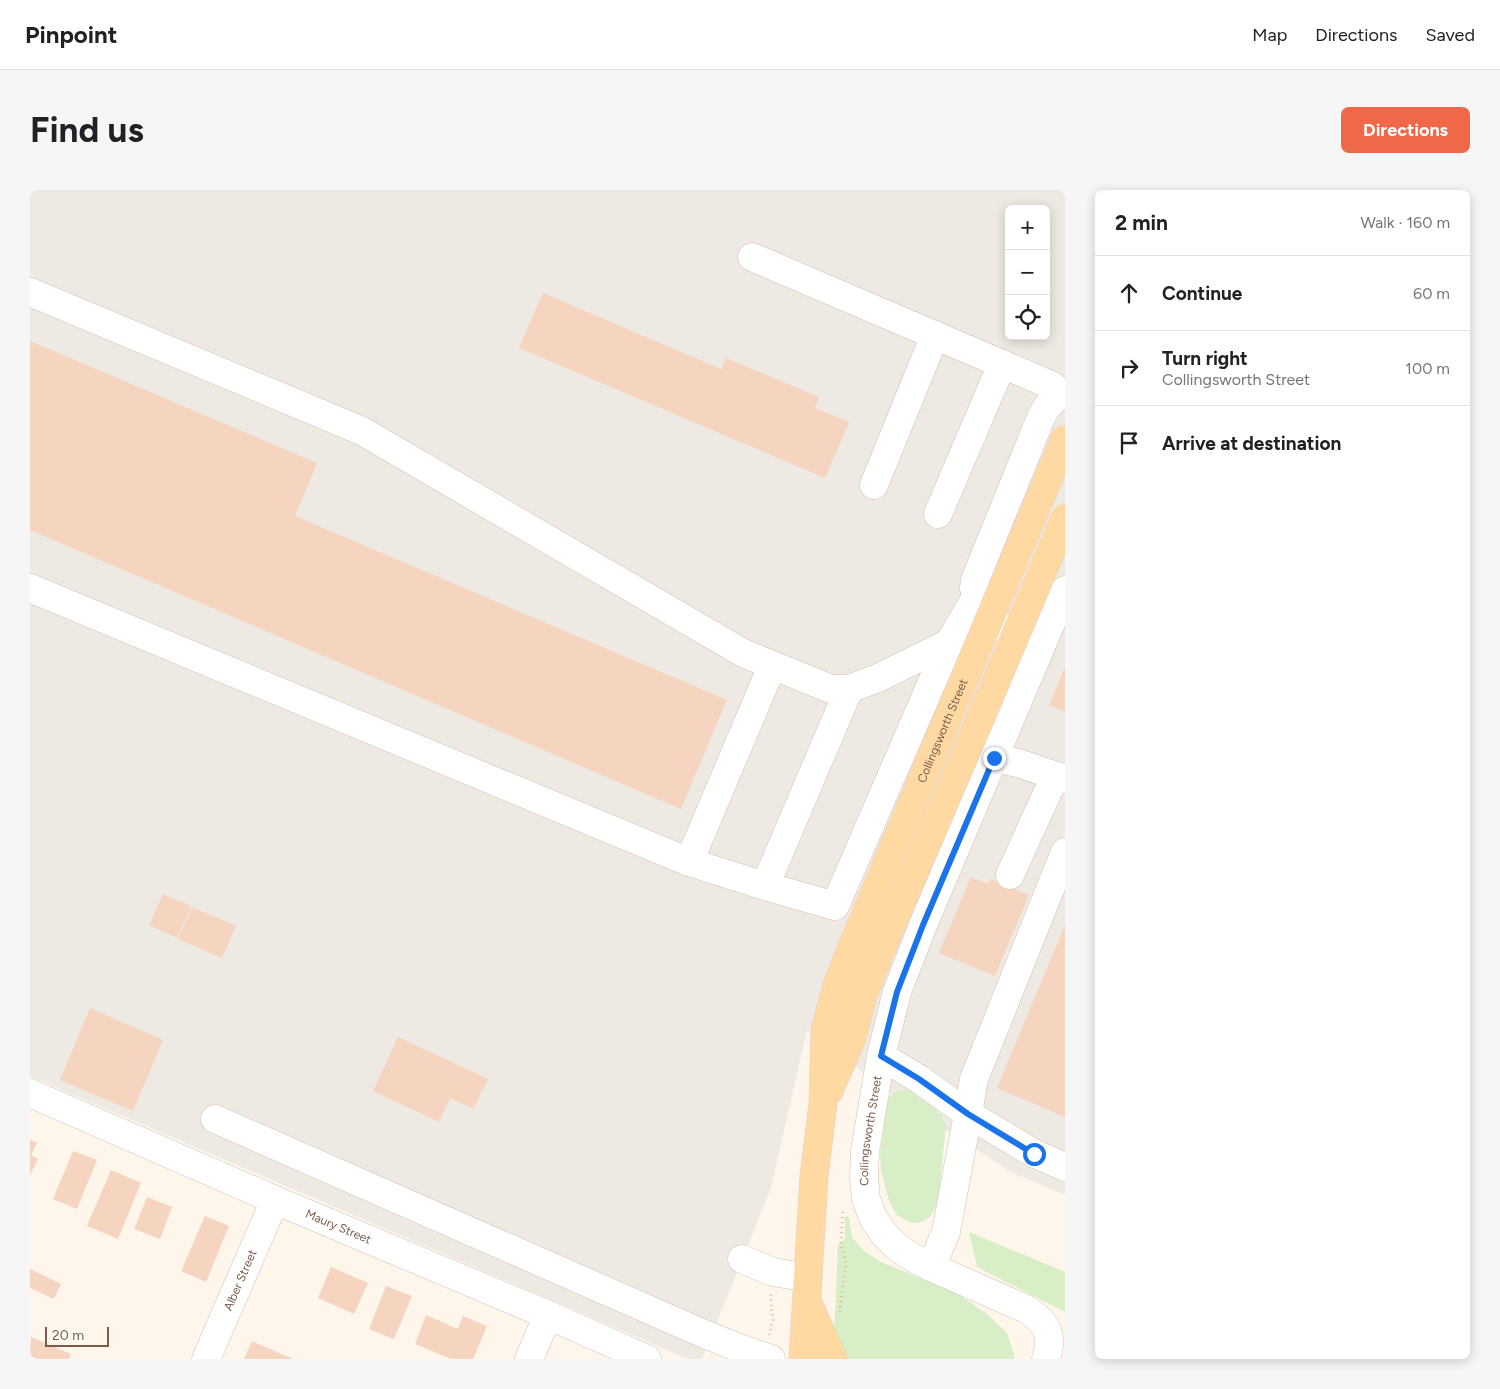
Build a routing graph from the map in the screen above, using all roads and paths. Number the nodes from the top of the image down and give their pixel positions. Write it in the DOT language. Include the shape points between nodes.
graph roads {
  1 [pos="752,257"];
  2 [pos="30,292"];
  3 [pos="936,336"];
  4 [pos="1002,364"];
  5 [pos="1064,396"];
  6 [pos="1065,439"];
  7 [pos="874,485"];
  8 [pos="938,514"];
  9 [pos="1065,518"];
  10 [pos="30,588"];
  11 [pos="1065,590"];
  12 [pos="976,597"];
  13 [pos="949,642"];
  14 [pos="1038,652"];
  15 [pos="772,666"];
  16 [pos="849,689"];
  17 [pos="994,758"];
  18 [pos="1060,777"];
  19 [pos="1065,852"];
  20 [pos="689,862"];
  21 [pos="1010,875"];
  22 [pos="765,886"];
  23 [pos="881,1056"];
  24 [pos="30,1093"];
  25 [pos="824,1104"];
  26 [pos="968,1114"];
  27 [pos="214,1119"];
  28 [pos="1065,1167"];
  29 [pos="275,1200"];
  30 [pos="742,1259"];
  31 [pos="931,1267"];
  32 [pos="772,1287"];
  33 [pos="808,1290"];
  34 [pos="548,1315"];
  35 [pos="770,1350"];
  36 [pos="206,1359"];
  37 [pos="529,1359"];
  38 [pos="647,1359"];
  39 [pos="803,1359"];
  40 [pos="833,1359"];
  41 [pos="1046,1359"];
  1 -- 3 [label="street"];
  2 -- 15 [label="street" via="362,431 743,653"];
  3 -- 4 [label="street"];
  3 -- 7 [label="street"];
  4 -- 5 [label="street" via="1051,385"];
  4 -- 8 [label="street"];
  5 -- 12 [label="street" via="1055,398 1042,415 978,572 974,588"];
  6 -- 25 [label="main road, Collingsworth Street, bridge" via="837,985 825,1031"];
  9 -- 25 [label="main road, Collingsworth Street, bridge" via="879,954 851,1040"];
  10 -- 20 [label="street"];
  11 -- 14 [label="street, Collingsworth Street"];
  12 -- 13 [label="street"];
  12 -- 14 [label="street" via="1019,644"];
  13 -- 16 [label="street"];
  13 -- 22 [label="street" via="835,906"];
  14 -- 17 [label="street, Collingsworth Street"];
  15 -- 16 [label="street" via="831,688"];
  15 -- 20 [label="street"];
  16 -- 22 [label="street"];
  17 -- 18 [label="street" via="1018,762"];
  17 -- 23 [label="street, Collingsworth Street" via="897,992"];
  18 -- 21 [label="street"];
  19 -- 26 [label="street" via="974,1079"];
  20 -- 22 [label="street"];
  23 -- 26 [label="street"];
  23 -- 31 [label="street, Collingsworth Street" via="865,1151 866,1198 873,1218 884,1234 910,1256"];
  24 -- 29 [label="street, Maury Street"];
  25 -- 33 [label="main road, Collingsworth Street" via="814,1176"];
  26 -- 28 [label="street" via="1034,1154"];
  26 -- 31 [label="street" via="946,1232"];
  27 -- 35 [label="street" via="736,1347"];
  29 -- 34 [label="street, Maury Street"];
  29 -- 36 [label="street, Alber Street"];
  30 -- 33 [label="street"];
  31 -- 41 [label="street, Collingsworth Street" via="1038,1316 1049,1337"];
  32 -- 35 [label="path"];
  33 -- 39 [label="main road, Collingsworth Street"];
  33 -- 40 [label="main road"];
  34 -- 37 [label="street"];
  34 -- 38 [label="street, Maury Street"];
}
